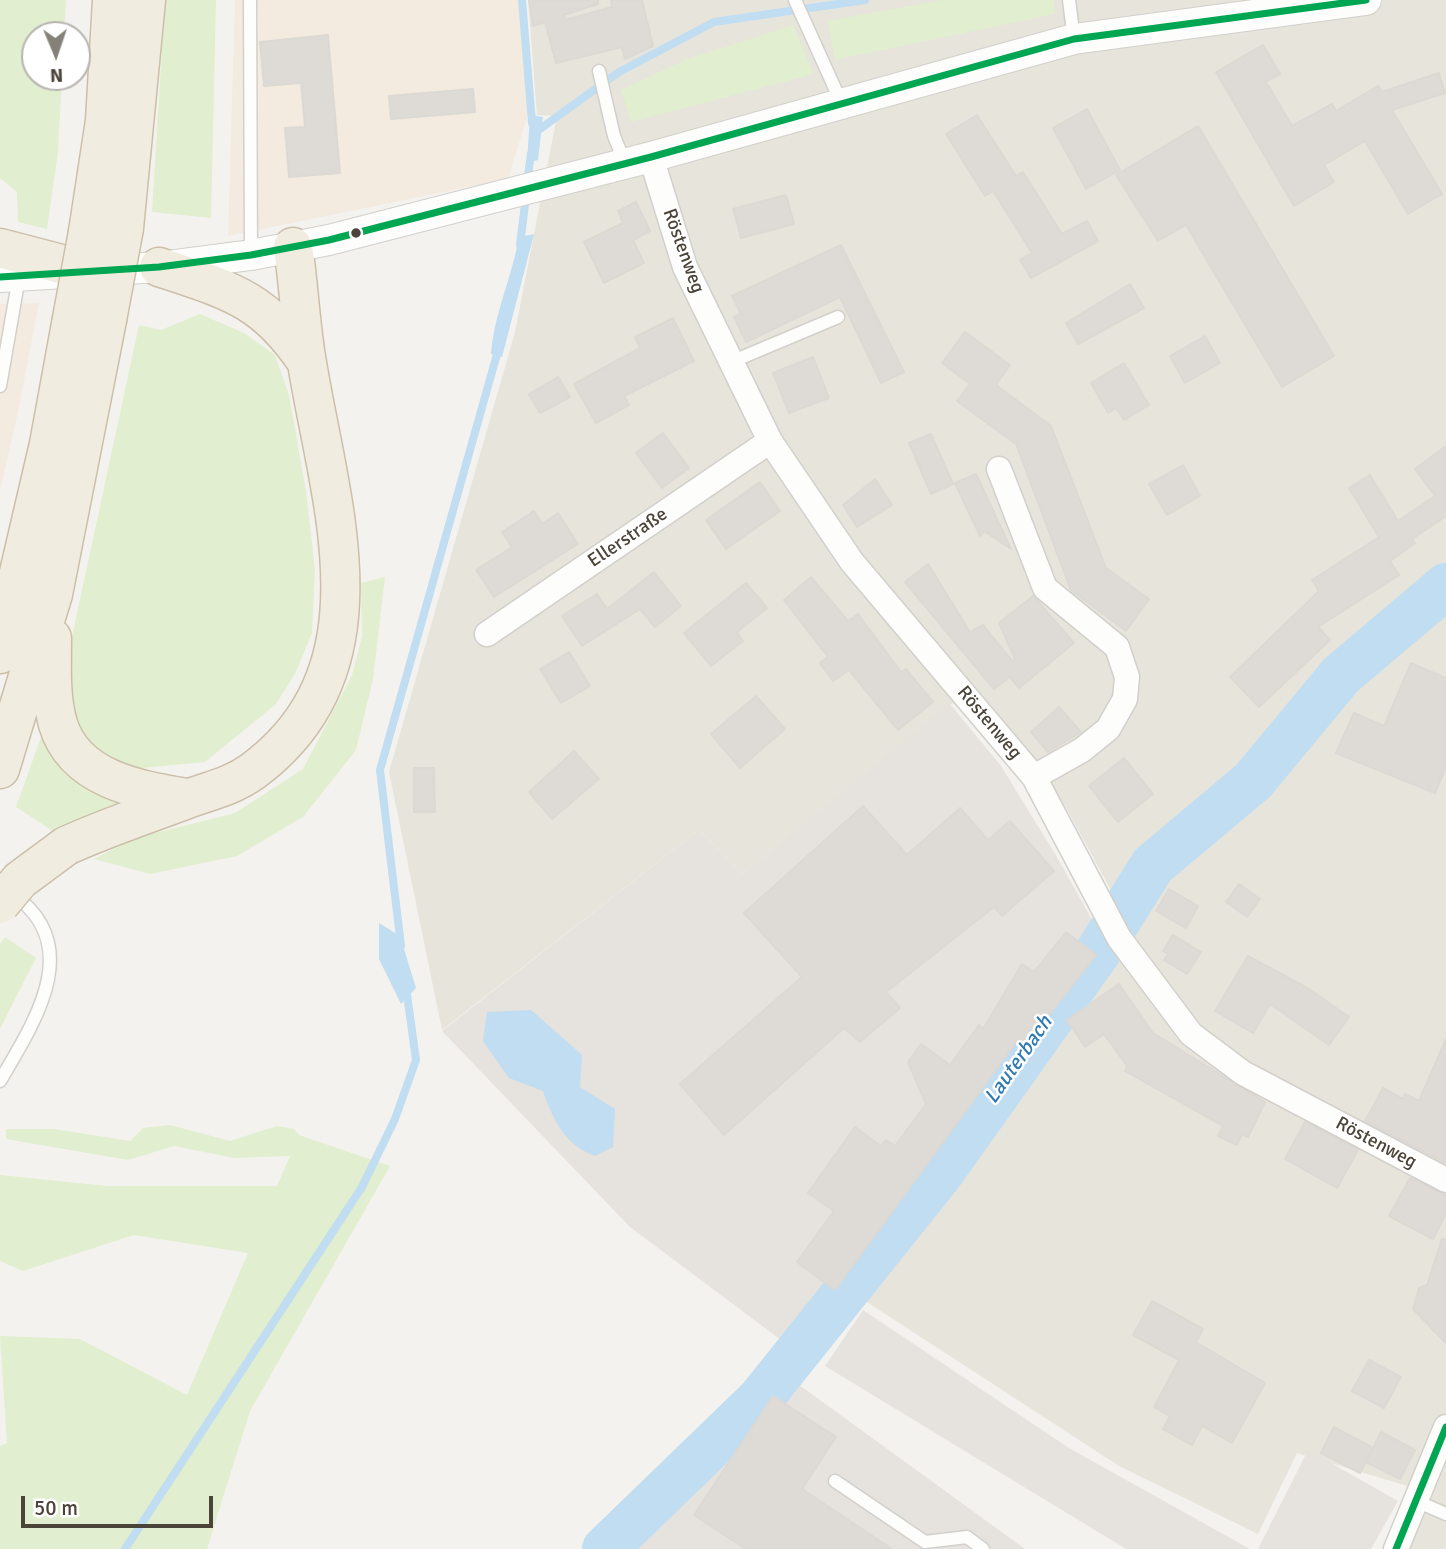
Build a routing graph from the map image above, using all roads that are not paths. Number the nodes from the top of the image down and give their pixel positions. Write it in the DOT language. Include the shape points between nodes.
graph roads {
  1 [pos="112,0"];
  2 [pos="146,0"];
  3 [pos="250,0"];
  4 [pos="1069,0"];
  5 [pos="1366,0"];
  6 [pos="797,3"];
  7 [pos="1227,8"];
  8 [pos="1074,40"];
  9 [pos="599,71"];
  10 [pos="842,104"];
  11 [pos="638,160"];
  12 [pos="106,230"];
  13 [pos="293,247"];
  14 [pos="251,255"];
  15 [pos="6,267"];
  16 [pos="159,267"];
  17 [pos="92,272"];
  18 [pos="838,317"];
  19 [pos="89,322"];
  20 [pos="306,361"];
  21 [pos="731,362"];
  22 [pos="0,386"];
  23 [pos="770,441"];
  24 [pos="999,470"];
  25 [pos="53,594"];
  26 [pos="487,634"];
  27 [pos="0,654"];
  28 [pos="0,769"];
  29 [pos="1034,777"];
  30 [pos="187,798"];
  31 [pos="0,885"];
  32 [pos="0,904"];
  33 [pos="0,1081"];
  34 [pos="1446,1180"];
  35 [pos="1446,1427"];
  36 [pos="835,1481"];
  37 [pos="1416,1501"];
  38 [pos="1446,1514"];
  39 [pos="983,1549"];
  40 [pos="1396,1549"];
  1 -- 12 [label="highway" via="105,121"];
  2 -- 12 [label="highway"];
  3 -- 14 [label="lane"];
  4 -- 8 [label="lane"];
  5 -- 7 [label="street"];
  6 -- 10 [label="lane"];
  7 -- 8 [label="street"];
  8 -- 10 [label="street"];
  9 -- 11 [label="lane" via="614,136"];
  10 -- 11 [label="street"];
  11 -- 13 [label="street"];
  11 -- 21 [label="street, Röstenweg"];
  12 -- 19 [label="highway, bridge"];
  13 -- 14 [label="street"];
  13 -- 20 [label="highway"];
  14 -- 16 [label="street"];
  15 -- 17 [label="highway"];
  15 -- 22 [label="lane"];
  16 -- 17 [label="street"];
  16 -- 20 [label="highway" via="223,289 262,310 286,330"];
  18 -- 21 [label="lane"];
  19 -- 25 [label="highway"];
  19 -- 27 [label="highway" via="49,444"];
  20 -- 30 [label="highway" via="341,574 339,632 332,667 320,695 289,739 227,787"];
  21 -- 23 [label="street, Röstenweg"];
  23 -- 26 [label="street, Ellerstraße"];
  23 -- 29 [label="street, Röstenweg" via="852,562"];
  24 -- 29 [label="street" via="1045,588 1117,648 1127,677 1125,699 1108,729 1083,750"];
  25 -- 28 [label="highway"];
  25 -- 30 [label="highway" via="52,681 58,724 68,746 107,779"];
  29 -- 34 [label="street, Röstenweg" via="1114,929 1191,1034 1243,1073"];
  30 -- 32 [label="highway, bridge" via="66,846 20,880"];
  31 -- 33 [label="lane" via="31,907 48,934 49,978 37,1016"];
  35 -- 37 [label="street"];
  36 -- 39 [label="lane" via="925,1542 967,1537"];
  37 -- 38 [label="lane"];
  37 -- 40 [label="street"];
}
